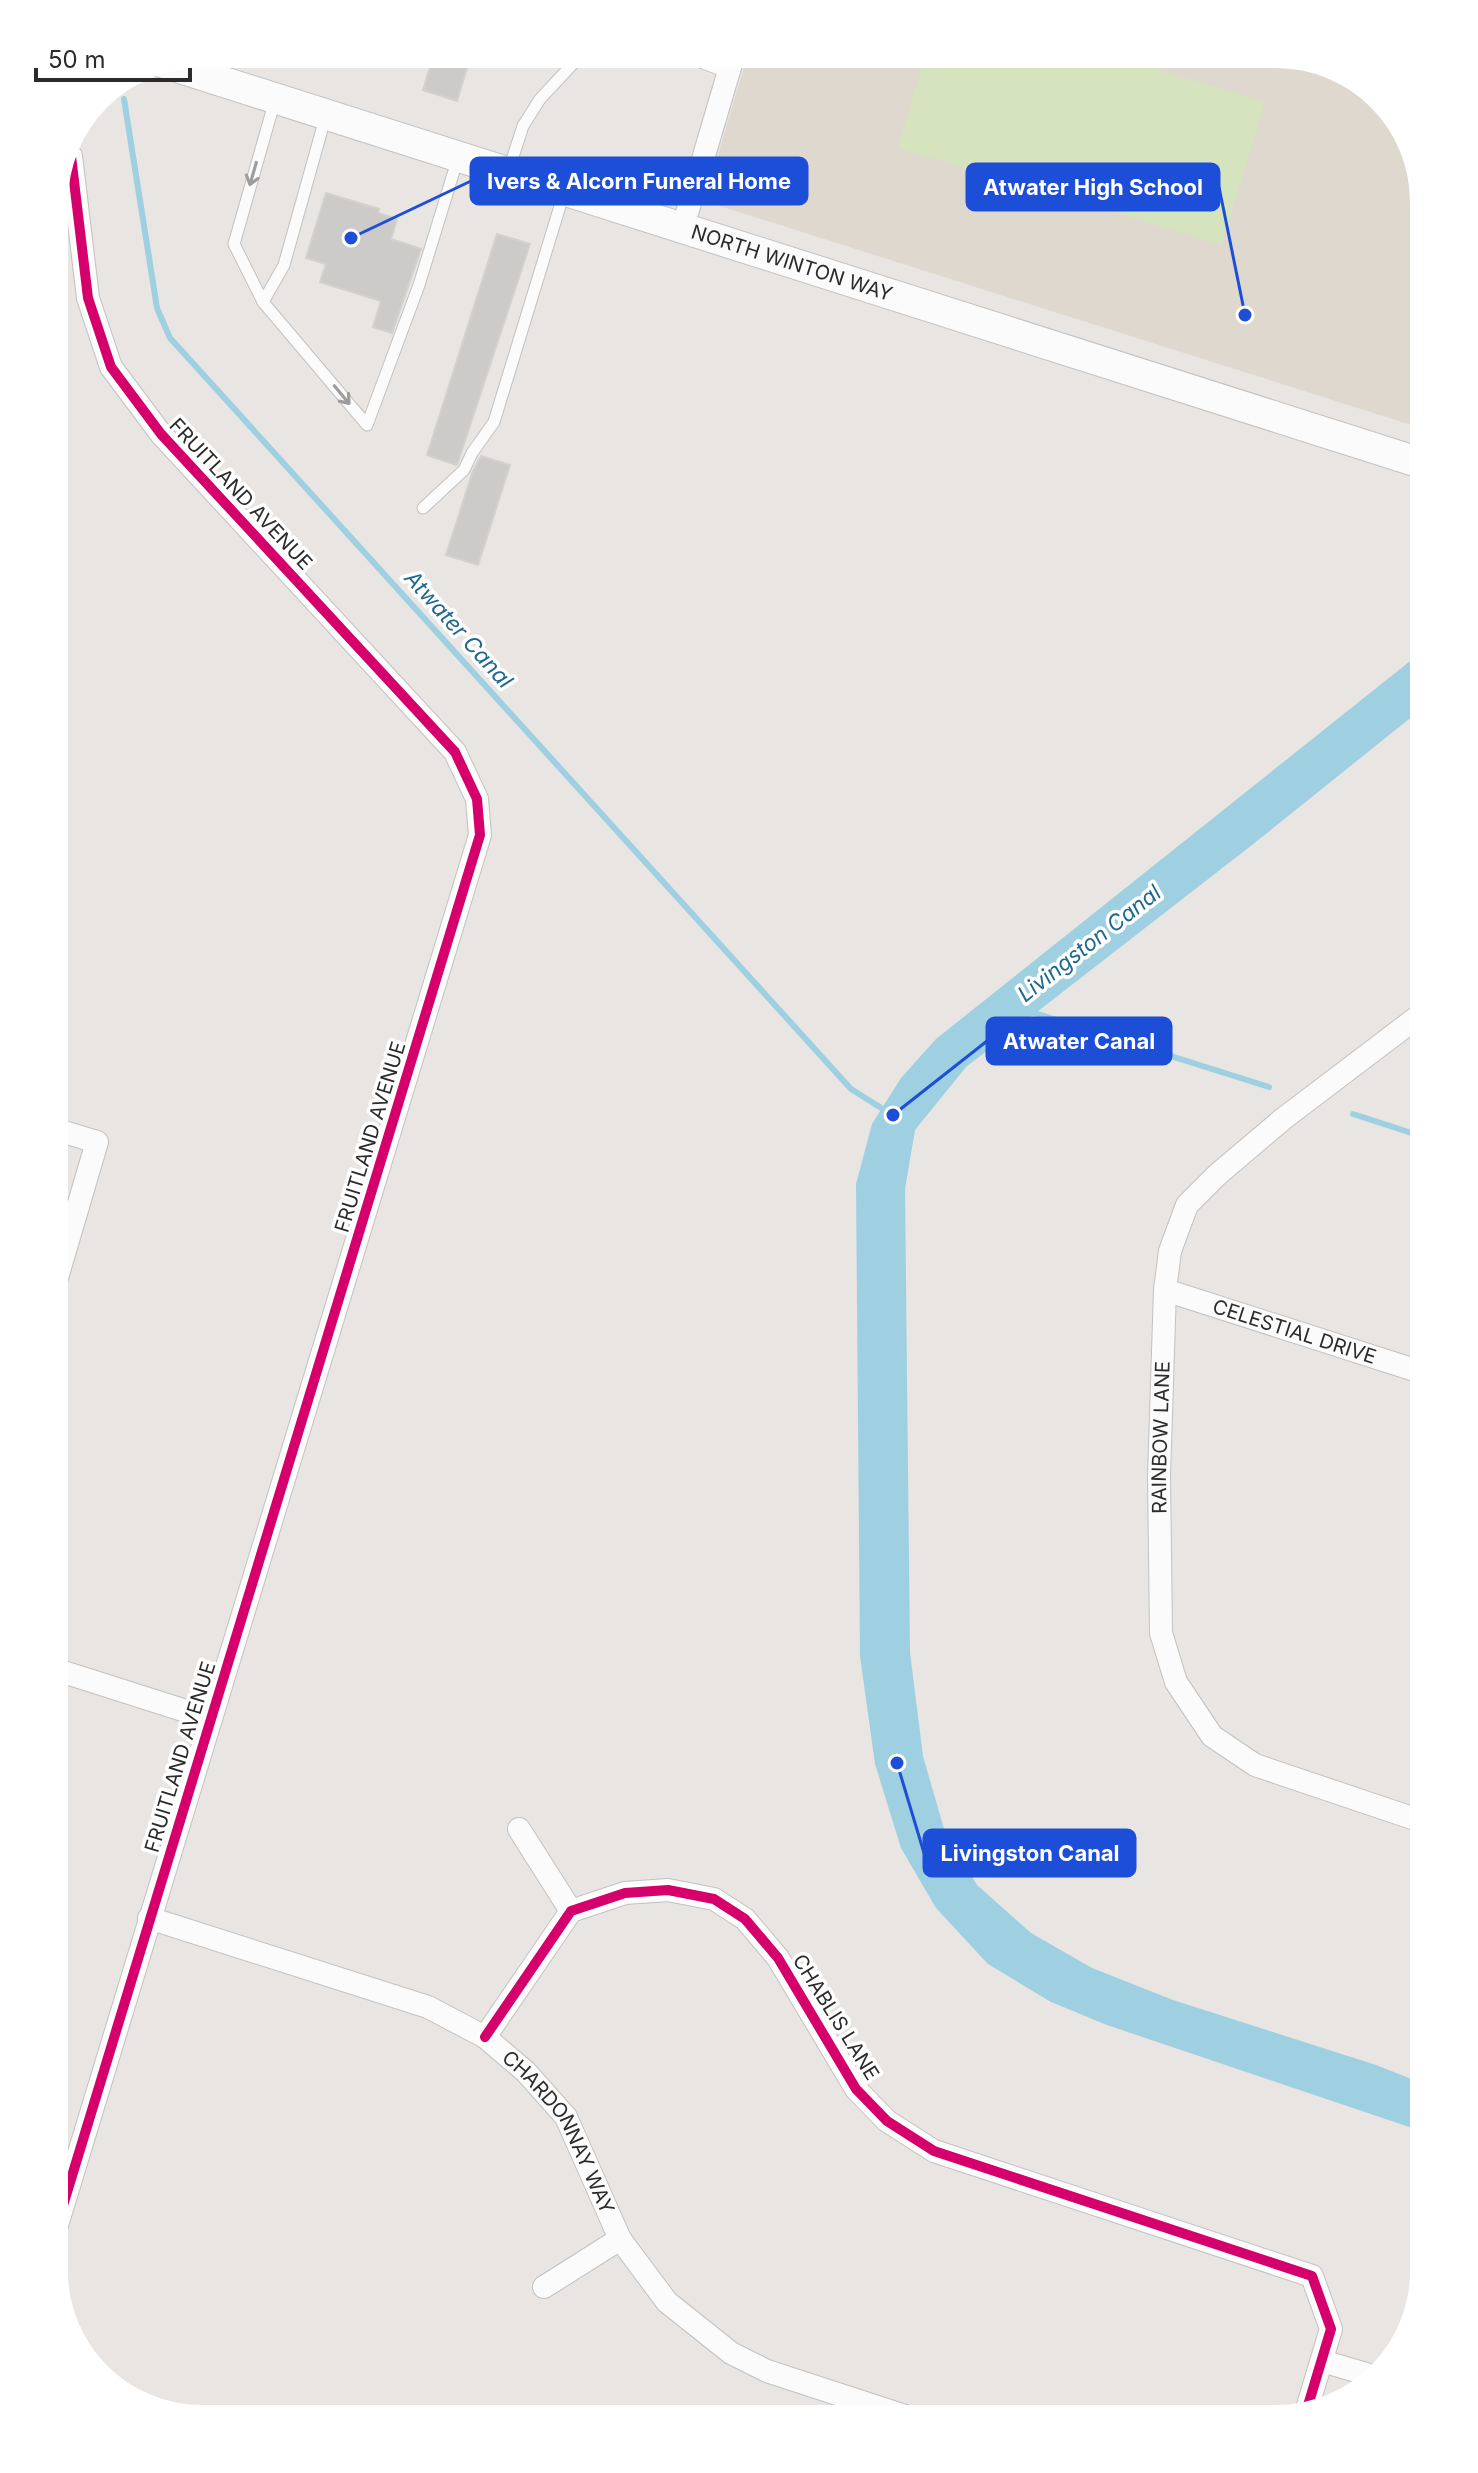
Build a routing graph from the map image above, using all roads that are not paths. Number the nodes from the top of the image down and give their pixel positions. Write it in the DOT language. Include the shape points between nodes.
graph roads {
  1 [pos="569,68"];
  2 [pos="730,68"];
  3 [pos="185,70"];
  4 [pos="275,99"];
  5 [pos="326,115"];
  6 [pos="458,158"];
  7 [pos="73,169"];
  8 [pos="508,174"];
  9 [pos="564,192"];
  10 [pos="682,230"];
  11 [pos="263,302"];
  12 [pos="1410,460"];
  13 [pos="423,508"];
  14 [pos="1410,1023"];
  15 [pos="68,1133"];
  16 [pos="68,1240"];
  17 [pos="1165,1290"];
  18 [pos="1410,1369"];
  19 [pos="68,1673"];
  20 [pos="211,1719"];
  21 [pos="1410,1817"];
  22 [pos="519,1829"];
  23 [pos="571,1911"];
  24 [pos="149,1918"];
  25 [pos="485,2037"];
  26 [pos="68,2188"];
  27 [pos="620,2239"];
  28 [pos="544,2287"];
  29 [pos="1322,2361"];
  30 [pos="1363,2373"];
  31 [pos="1310,2400"];
  32 [pos="871,2405"];
  1 -- 8 [label="lane" via="523,126"];
  2 -- 10 [label="street"];
  3 -- 4 [label="main road, NORTH WINTON WAY"];
  4 -- 5 [label="main road, NORTH WINTON WAY"];
  4 -- 11 [label="lane, one-way" via="234,244"];
  5 -- 6 [label="main road, NORTH WINTON WAY"];
  5 -- 11 [label="lane" via="284,265"];
  6 -- 8 [label="main road, NORTH WINTON WAY"];
  11 -- 6 [label="lane, one-way" via="367,425 419,285"];
  7 -- 20 [label="street, FRUITLAND AVENUE" via="88,298 111,367 161,434 455,752 477,799 480,835"];
  8 -- 9 [label="main road, NORTH WINTON WAY"];
  9 -- 10 [label="main road, NORTH WINTON WAY"];
  9 -- 13 [label="lane" via="494,422 464,470"];
  10 -- 12 [label="main road, NORTH WINTON WAY"];
  14 -- 17 [label="street, RAINBOW LANE" via="1283,1119 1187,1205 1170,1251"];
  15 -- 16 [label="street" via="97,1142"];
  17 -- 18 [label="street, CELESTIAL DRIVE"];
  17 -- 21 [label="street, RAINBOW LANE" via="1161,1633 1176,1682 1212,1736 1255,1765"];
  19 -- 20 [label="street"];
  20 -- 24 [label="street, FRUITLAND AVENUE"];
  22 -- 23 [label="street"];
  23 -- 25 [label="street"];
  23 -- 29 [label="street, CHABLIS LANE" via="625,1893 668,1890 714,1899 745,1919 778,1958 856,2089 887,2121 934,2151 1312,2276 1331,2329"];
  24 -- 25 [label="street, CHARDONNAY WAY" via="428,2007"];
  24 -- 26 [label="street, FRUITLAND AVENUE"];
  25 -- 27 [label="street, CHARDONNAY WAY" via="566,2117"];
  27 -- 28 [label="street"];
  27 -- 32 [label="street, CHARDONNAY WAY" via="667,2302 731,2353 767,2371"];
  29 -- 30 [label="street"];
  29 -- 31 [label="street"];
}
